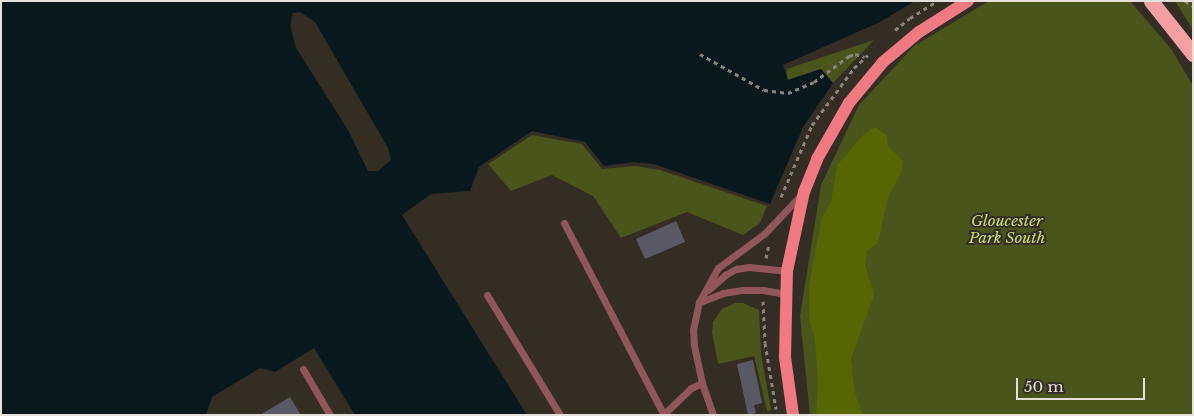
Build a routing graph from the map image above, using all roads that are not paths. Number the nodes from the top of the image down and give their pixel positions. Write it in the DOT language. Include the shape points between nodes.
graph roads {
  1 [pos="968,1"];
  2 [pos="1151,1"];
  3 [pos="1164,1"];
  4 [pos="1193,53"];
  5 [pos="804,192"];
  6 [pos="564,223"];
  7 [pos="787,271"];
  8 [pos="786,294"];
  9 [pos="486,295"];
  10 [pos="699,302"];
  11 [pos="303,369"];
  12 [pos="702,383"];
  13 [pos="663,414"];
  14 [pos="330,415"];
  15 [pos="560,415"];
  16 [pos="713,415"];
  17 [pos="794,415"];
  1 -- 5 [label="main road" via="919,32 871,75 832,131"];
  2 -- 4 [label="highway"];
  3 -- 4 [label="highway"];
  5 -- 7 [label="main road"];
  5 -- 10 [label="lane" via="764,233 718,268"];
  6 -- 13 [label="lane"];
  7 -- 8 [label="main road"];
  7 -- 10 [label="lane" via="754,267 736,269 719,279"];
  8 -- 10 [label="lane" via="743,290 718,294"];
  8 -- 17 [label="main road" via="785,357"];
  9 -- 15 [label="lane"];
  10 -- 12 [label="lane" via="694,330"];
  11 -- 14 [label="lane"];
  12 -- 13 [label="lane" via="691,388"];
  12 -- 16 [label="lane"];
}
